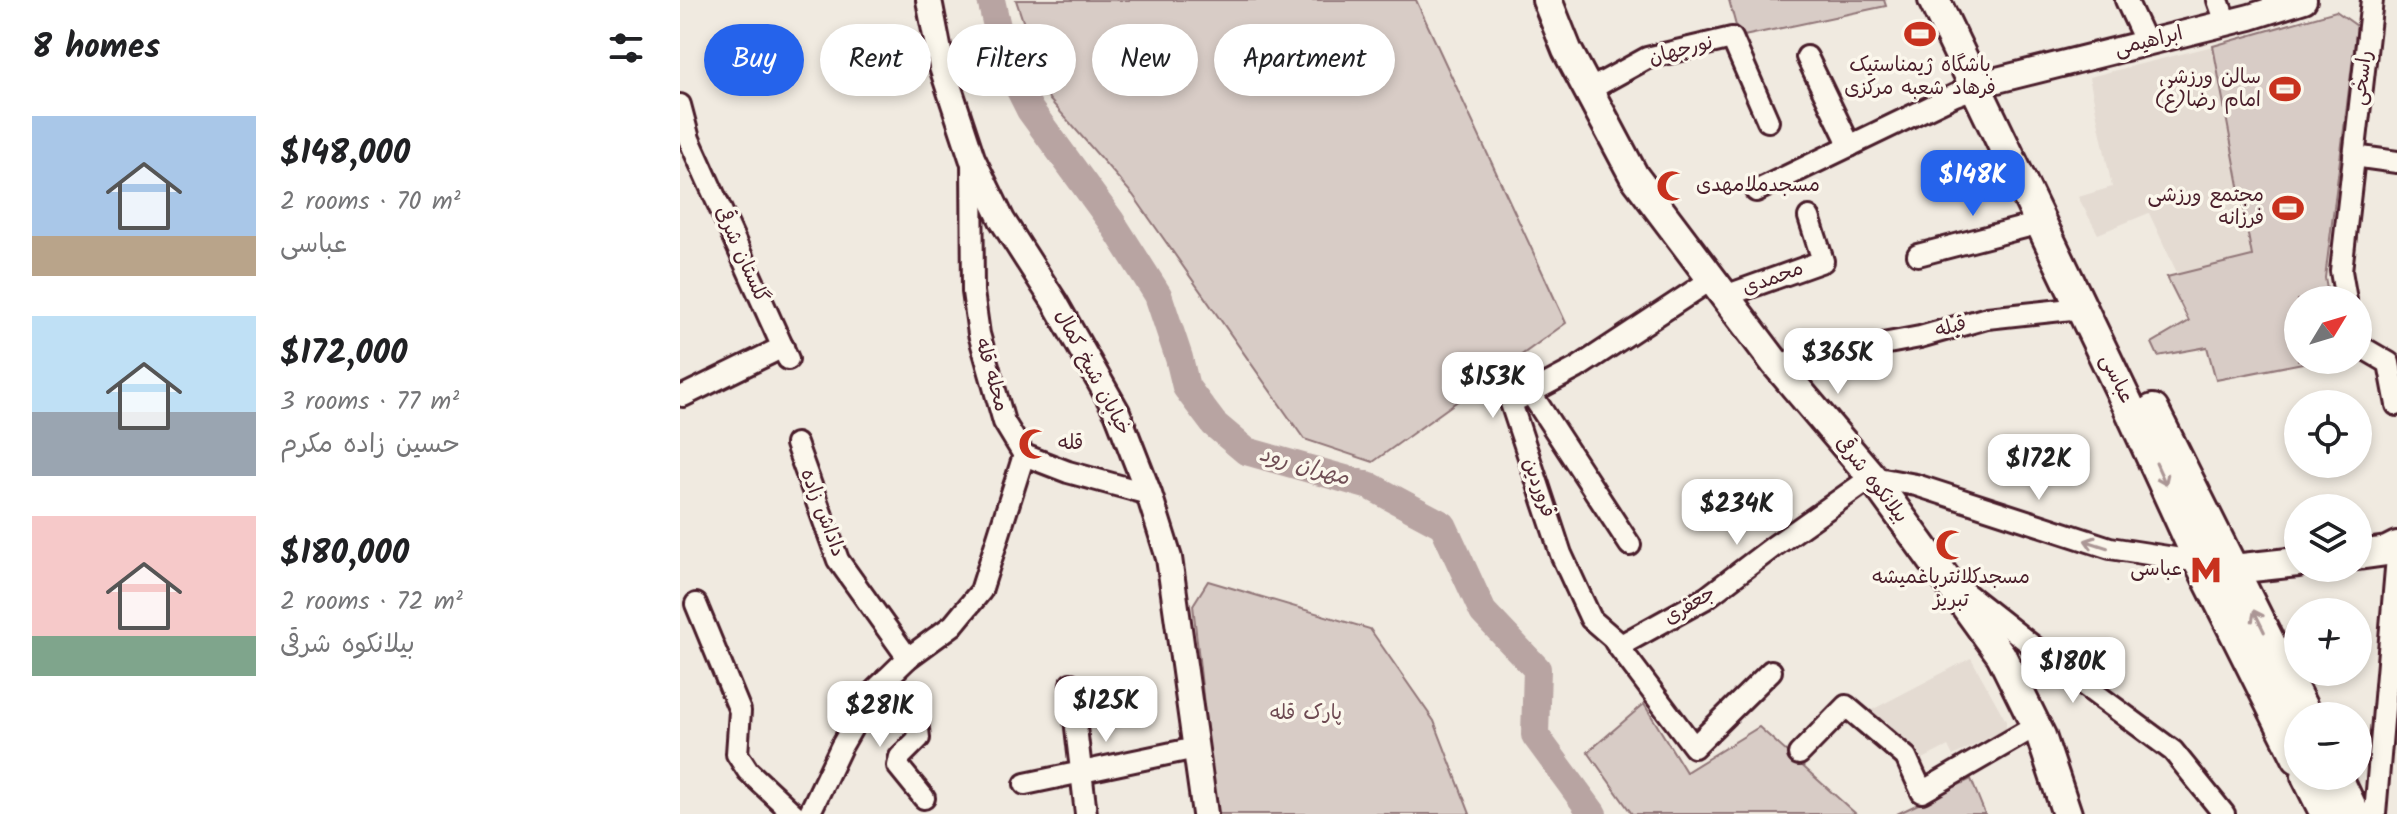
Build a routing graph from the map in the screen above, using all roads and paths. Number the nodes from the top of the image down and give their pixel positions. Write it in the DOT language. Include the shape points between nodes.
graph roads {
  1 [pos="929,0"];
  2 [pos="1547,0"];
  3 [pos="1934,0"];
  4 [pos="1956,0"];
  5 [pos="2126,0"];
  6 [pos="2218,0"];
  7 [pos="2372,0"];
  8 [pos="2298,1"];
  9 [pos="2226,23"];
  10 [pos="2146,43"];
  11 [pos="1807,57"];
  12 [pos="1984,85"];
  13 [pos="1589,90"];
  14 [pos="680,105"];
  15 [pos="1768,121"];
  16 [pos="1850,146"];
  17 [pos="2354,156"];
  18 [pos="972,158"];
  19 [pos="2397,162"];
  20 [pos="1756,191"];
  21 [pos="1809,217"];
  22 [pos="2040,223"];
  23 [pos="1918,255"];
  24 [pos="2344,286"];
  25 [pos="1718,288"];
  26 [pos="2091,306"];
  27 [pos="2372,352"];
  28 [pos="2393,363"];
  29 [pos="1776,364"];
  30 [pos="1530,392"];
  31 [pos="683,396"];
  32 [pos="2397,405"];
  33 [pos="796,444"];
  34 [pos="1024,455"];
  35 [pos="1872,477"];
  36 [pos="1149,494"];
  37 [pos="1630,545"];
  38 [pos="2397,546"];
  39 [pos="2372,553"];
  40 [pos="2397,557"];
  41 [pos="2200,562"];
  42 [pos="2284,564"];
  43 [pos="2233,569"];
  44 [pos="1941,573"];
  45 [pos="696,604"];
  46 [pos="1618,644"];
  47 [pos="908,658"];
  48 [pos="1771,671"];
  49 [pos="886,679"];
  50 [pos="1071,684"];
  51 [pos="2299,702"];
  52 [pos="2036,726"];
  53 [pos="2284,730"];
  54 [pos="1196,748"];
  55 [pos="1799,754"];
  56 [pos="1081,772"];
  57 [pos="1025,784"];
  58 [pos="2314,790"];
  59 [pos="2343,790"];
  60 [pos="924,798"];
  61 [pos="794,814"];
  62 [pos="809,814"];
  63 [pos="1086,814"];
  64 [pos="1205,814"];
  65 [pos="2067,814"];
  66 [pos="2224,814"];
  67 [pos="2326,814"];
  68 [pos="2354,814"];
  69 [pos="2375,814"];
  1 -- 18 [label="street, خیابان شیخ کمال" via="942,67"];
  2 -- 13 [label="main road, بیلانکوه شرقی"];
  3 -- 12 [label="main road, عباسى"];
  4 -- 12 [label="main road, عباسى"];
  5 -- 10 [label="street"];
  6 -- 9 [label="street"];
  7 -- 17 [label="street, راسخی"];
  8 -- 9 [label="street, ابراهیمی"];
  9 -- 10 [label="street, ابراهیمی"];
  10 -- 12 [label="street, ابراهیمی"];
  11 -- 16 [label="street"];
  12 -- 16 [label="street"];
  12 -- 22 [label="main road, عباسى"];
  12 -- 26 [label="main road, عباسى"];
  13 -- 15 [label="street, نورجهان" via="1647,58 1732,38"];
  13 -- 25 [label="main road, بیلانکوه شرقی" via="1634,176"];
  14 -- 31 [label="street, گلستان شرقی" via="689,139 785,353"];
  16 -- 20 [label="street"];
  17 -- 19 [label="street"];
  17 -- 24 [label="street, راسخی"];
  18 -- 34 [label="street, محله قله" via="973,292 979,334 1004,422"];
  18 -- 36 [label="street, خیابان شیخ کمال" via="1002,220 1117,412"];
  21 -- 25 [label="street, محمدی" via="1823,261"];
  22 -- 23 [label="street"];
  22 -- 26 [label="main road, عباسى"];
  25 -- 29 [label="main road, بیلانکوه شرقی"];
  25 -- 30 [label="street"];
  26 -- 29 [label="street, قبله" via="1987,318 1920,337"];
  26 -- 41 [label="main road, عباسى, one-way"];
  26 -- 43 [label="main road, عباسى"];
  27 -- 28 [label="street"];
  28 -- 32 [label="street"];
  29 -- 35 [label="main road, بیلانکوه شرقی"];
  30 -- 37 [label="street"];
  30 -- 46 [label="street, فروردین" via="1511,403 1561,554 1591,619"];
  33 -- 47 [label="street, داداش زاده" via="838,560"];
  34 -- 36 [label="street"];
  34 -- 47 [label="street" via="981,591 953,625"];
  41 -- 35 [label="street, one-way" via="2110,548 1916,485"];
  35 -- 44 [label="main road, بیلانکوه شرقی"];
  35 -- 46 [label="street, جعفری" via="1706,598"];
  36 -- 54 [label="street, خیابان شیخ کمال" via="1169,558"];
  38 -- 39 [label="main road"];
  40 -- 69 [label="street"];
  41 -- 43 [label="main road"];
  41 -- 53 [label="main road, عباسى"];
  42 -- 43 [label="main road"];
  51 -- 43 [label="main road, عباسى, one-way"];
  44 -- 52 [label="main road, بیلانکوه شرقی" via="2001,655"];
  44 -- 66 [label="street" via="2173,751"];
  45 -- 61 [label="street" via="740,711 737,754"];
  46 -- 48 [label="street" via="1694,747"];
  47 -- 49 [label="street"];
  49 -- 60 [label="street" via="917,721 919,738 898,766"];
  49 -- 62 [label="street" via="841,747"];
  50 -- 56 [label="street"];
  52 -- 55 [label="street" via="1922,792 1906,757 1846,706"];
  52 -- 65 [label="main road, بیلانکوه شرقی"];
  54 -- 56 [label="street"];
  54 -- 64 [label="street, خیابان شیخ کمال"];
  56 -- 57 [label="street"];
  56 -- 63 [label="street"];
  58 -- 67 [label="main road"];
  59 -- 68 [label="main road"];
}
